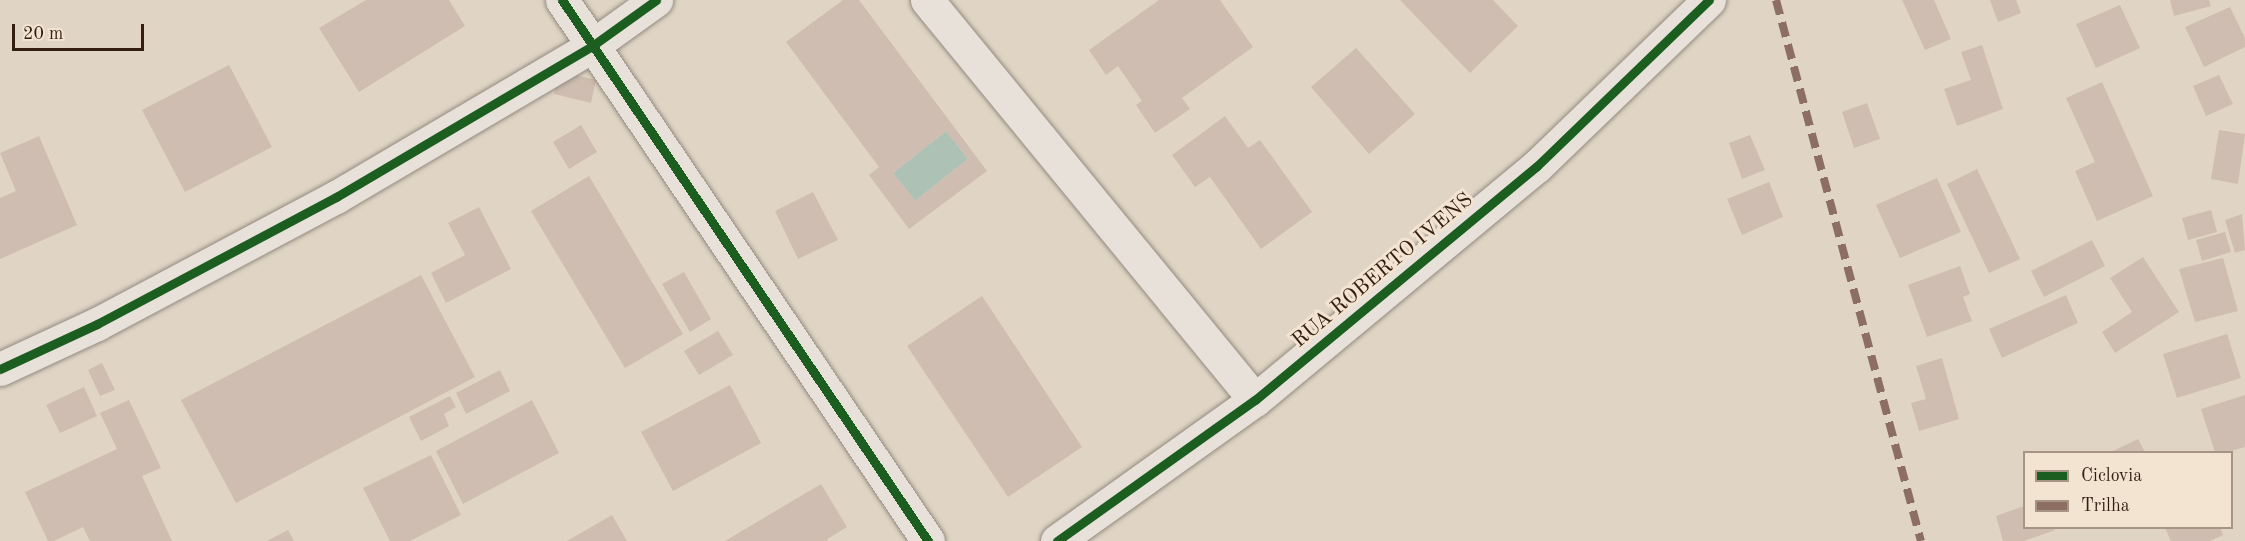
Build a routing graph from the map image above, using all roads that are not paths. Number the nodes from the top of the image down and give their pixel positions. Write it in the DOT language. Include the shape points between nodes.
graph roads {
  1 [pos="562,0"];
  2 [pos="656,0"];
  3 [pos="927,0"];
  4 [pos="1709,0"];
  5 [pos="592,46"];
  6 [pos="0,369"];
  7 [pos="1255,400"];
  8 [pos="928,541"];
  9 [pos="1056,541"];
  1 -- 5 [label="street"];
  2 -- 5 [label="street"];
  3 -- 7 [label="street"];
  4 -- 7 [label="street, RUA ROBERTO IVENS" via="1537,166"];
  5 -- 6 [label="street" via="336,197 97,324"];
  5 -- 8 [label="street"];
  7 -- 9 [label="street, RUA ROBERTO IVENS"];
}
